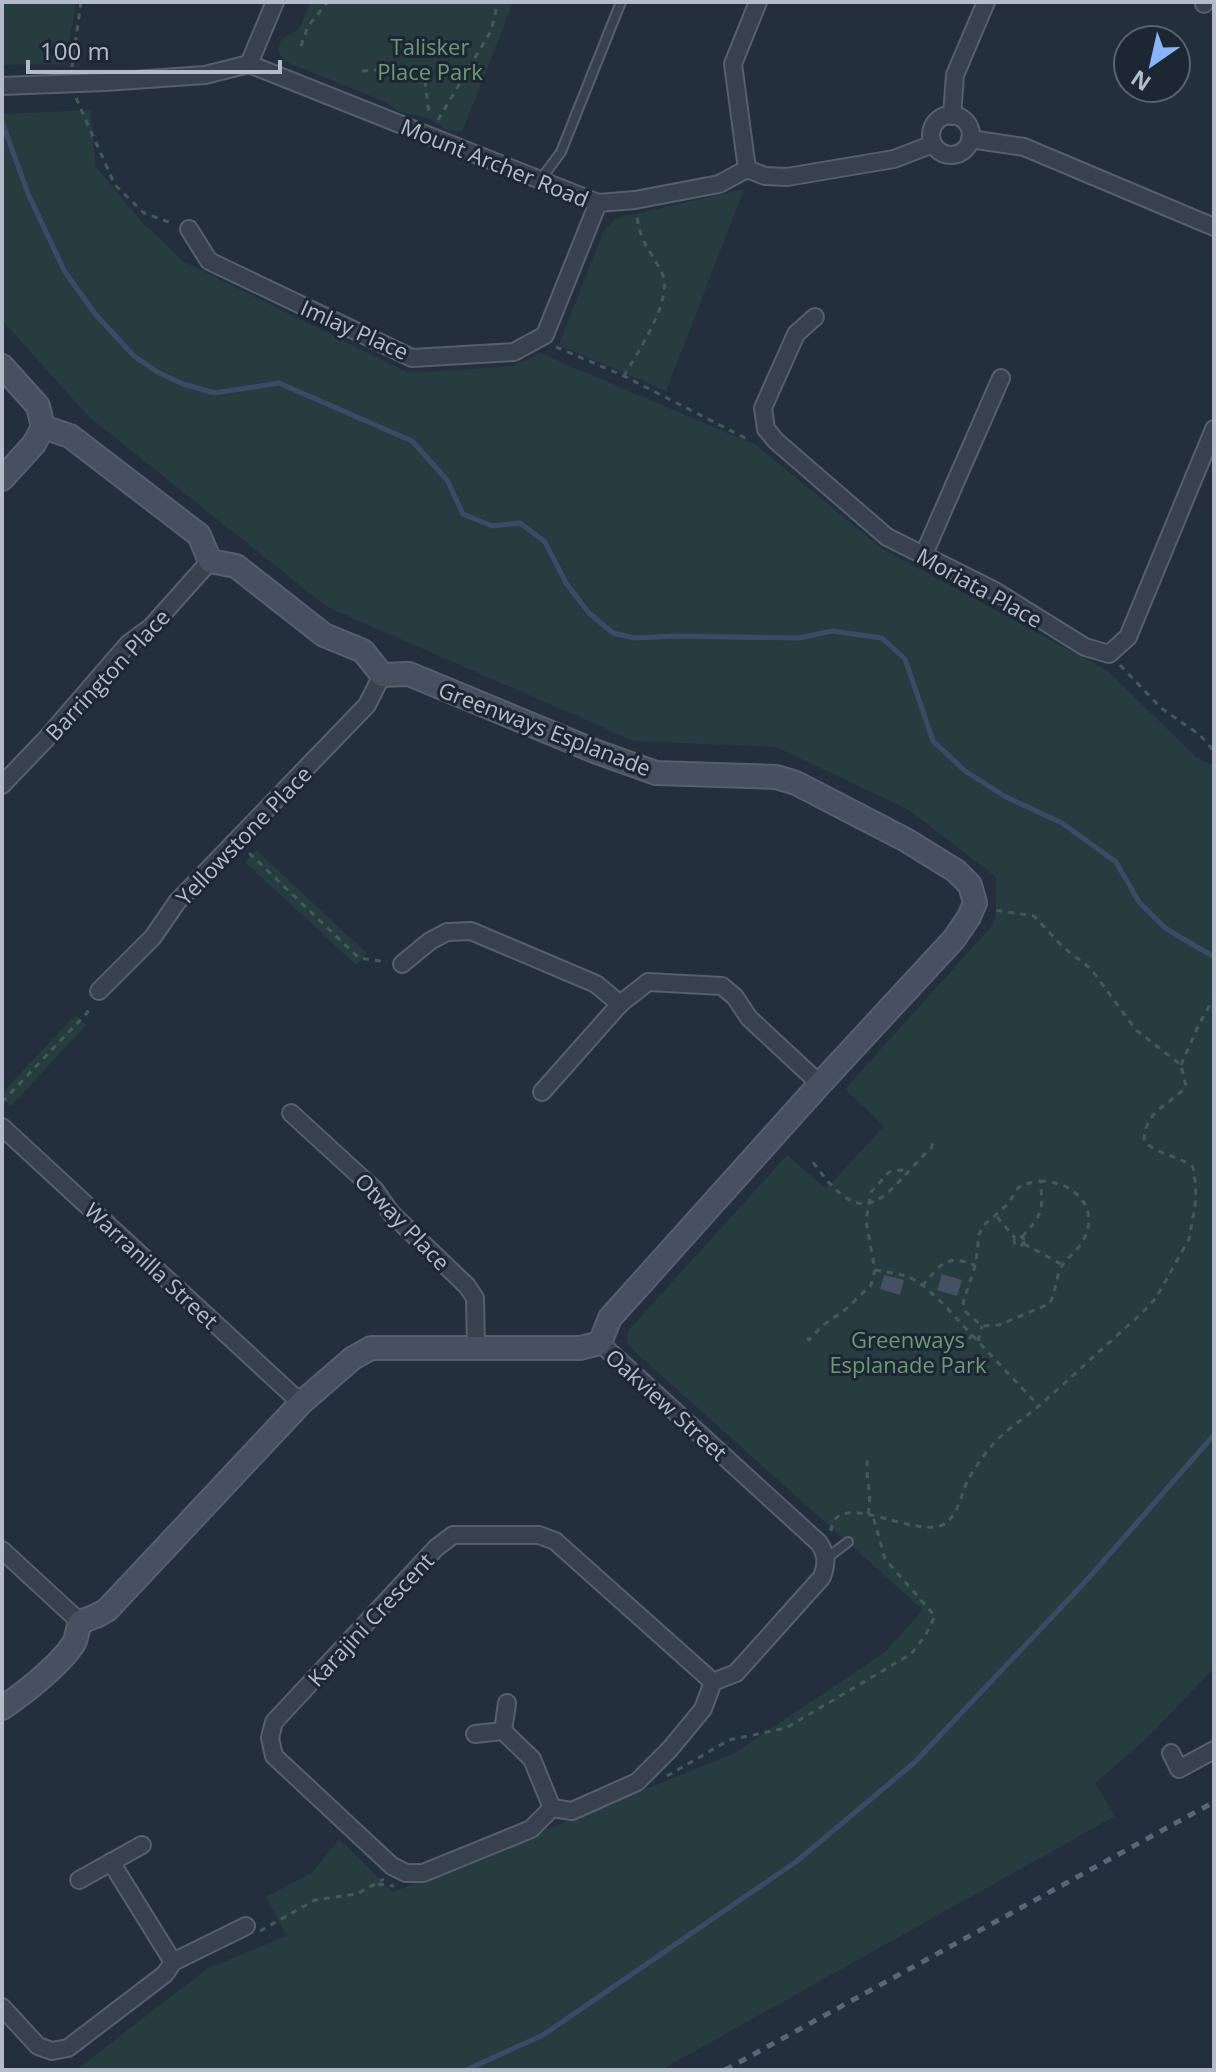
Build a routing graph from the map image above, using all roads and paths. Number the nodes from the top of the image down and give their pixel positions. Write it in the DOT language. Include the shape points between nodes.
graph roads {
  1 [pos="81,2"];
  2 [pos="275,2"];
  3 [pos="328,2"];
  4 [pos="498,2"];
  5 [pos="621,2"];
  6 [pos="758,2"];
  7 [pos="986,2"];
  8 [pos="301,46"];
  9 [pos="249,64"];
  10 [pos="362,71"];
  11 [pos="70,83"];
  12 [pos="2,86"];
  13 [pos="429,114"];
  14 [pos="952,116"];
  15 [pos="438,120"];
  16 [pos="970,139"];
  17 [pos="933,144"];
  18 [pos="747,169"];
  19 [pos="540,180"];
  20 [pos="635,200"];
  21 [pos="598,203"];
  22 [pos="1214,227"];
  23 [pos="189,229"];
  24 [pos="815,317"];
  25 [pos="545,335"];
  26 [pos="2,366"];
  27 [pos="624,376"];
  28 [pos="1001,378"];
  29 [pos="43,427"];
  30 [pos="766,429"];
  31 [pos="1214,429"];
  32 [pos="2,479"];
  33 [pos="924,554"];
  34 [pos="210,561"];
  35 [pos="1109,654"];
  36 [pos="382,675"];
  37 [pos="1214,751"];
  38 [pos="2,785"];
  39 [pos="238,840"];
  40 [pos="975,903"];
  41 [pos="402,964"];
  42 [pos="99,991"];
  43 [pos="1214,998"];
  44 [pos="620,1004"];
  45 [pos="1181,1065"];
  46 [pos="820,1084"];
  47 [pos="542,1092"];
  48 [pos="2,1102"];
  49 [pos="291,1113"];
  50 [pos="2,1127"];
  51 [pos="934,1141"];
  52 [pos="813,1162"];
  53 [pos="907,1173"];
  54 [pos="1040,1184"];
  55 [pos="869,1204"];
  56 [pos="996,1216"];
  57 [pos="1022,1237"];
  58 [pos="1015,1238"];
  59 [pos="1024,1244"];
  60 [pos="975,1265"];
  61 [pos="1063,1265"];
  62 [pos="875,1270"];
  63 [pos="922,1286"];
  64 [pos="982,1326"];
  65 [pos="972,1335"];
  66 [pos="807,1338"];
  67 [pos="978,1341"];
  68 [pos="600,1343"];
  69 [pos="966,1343"];
  70 [pos="476,1348"];
  71 [pos="301,1403"];
  72 [pos="1039,1405"];
  73 [pos="868,1457"];
  74 [pos="870,1514"];
  75 [pos="848,1542"];
  76 [pos="2,1550"];
  77 [pos="826,1556"];
  78 [pos="80,1622"];
  79 [pos="713,1682"];
  80 [pos="507,1703"];
  81 [pos="2,1708"];
  82 [pos="503,1731"];
  83 [pos="475,1734"];
  84 [pos="1214,1750"];
  85 [pos="1171,1753"];
  86 [pos="662,1779"];
  87 [pos="552,1808"];
  88 [pos="142,1845"];
  89 [pos="111,1862"];
  90 [pos="392,1866"];
  91 [pos="79,1880"];
  92 [pos="378,1884"];
  93 [pos="395,1886"];
  94 [pos="246,1926"];
  95 [pos="173,1962"];
  96 [pos="2,2007"];
  1 -- 11 [label="path"];
  2 -- 9 [label="street"];
  3 -- 8 [label="path" via="308,26"];
  4 -- 15 [label="path" via="491,31"];
  5 -- 19 [label="lane" via="561,152"];
  6 -- 18 [label="street" via="733,64"];
  7 -- 14 [label="street" via="955,75"];
  9 -- 11 [label="street" via="205,75"];
  9 -- 19 [label="street, Mount Archer Road"];
  10 -- 13 [label="path" via="416,67 424,73"];
  11 -- 12 [label="street"];
  11 -- 23 [label="path" via="115,185 144,213"];
  14 -- 16 [label="street" via="966,122"];
  14 -- 17 [label="street" via="933,127"];
  16 -- 17 [label="street" via="957,154 943,154"];
  16 -- 22 [label="street" via="1024,147"];
  17 -- 18 [label="street" via="894,159 787,177"];
  18 -- 20 [label="street, Mount Archer Road" via="719,184"];
  19 -- 21 [label="street, Mount Archer Road"];
  20 -- 21 [label="street, Mount Archer Road"];
  20 -- 27 [label="path" via="643,243 663,276 663,297"];
  21 -- 25 [label="street"];
  23 -- 25 [label="street, Imlay Place" via="209,261 412,358 514,352"];
  24 -- 30 [label="street" via="796,334 768,396 763,408"];
  25 -- 27 [label="path" via="556,347"];
  26 -- 29 [label="street" via="38,406"];
  27 -- 30 [label="path" via="745,438"];
  28 -- 33 [label="street"];
  29 -- 32 [label="street"];
  29 -- 34 [label="street" via="70,436 199,535"];
  30 -- 33 [label="street, Moriata Place" via="887,537"];
  31 -- 35 [label="street" via="1128,637"];
  33 -- 35 [label="street, Moriata Place" via="1085,647"];
  34 -- 36 [label="street" via="236,566 324,635 363,651"];
  34 -- 38 [label="street, Barrington Place"];
  35 -- 37 [label="path" via="1161,708"];
  36 -- 39 [label="street, Yellowstone Place" via="367,705"];
  36 -- 40 [label="street, Greenways Esplanade" via="409,674 656,773 776,777 796,783 956,871 970,885"];
  39 -- 41 [label="path" via="359,958"];
  39 -- 42 [label="street, Yellowstone Place"];
  40 -- 45 [label="path" via="1034,916 1091,969 1136,1030"];
  40 -- 46 [label="street" via="954,939"];
  41 -- 44 [label="street" via="447,932 471,931 596,984"];
  42 -- 48 [label="path" via="87,1013"];
  43 -- 45 [label="path"];
  44 -- 46 [label="street" via="648,982 722,986"];
  44 -- 47 [label="street"];
  45 -- 72 [label="path" via="1186,1086 1149,1119 1144,1141 1193,1167 1195,1206 1189,1239 1156,1298"];
  46 -- 68 [label="street" via="610,1318"];
  49 -- 70 [label="street, Otway Place" via="467,1286 475,1298"];
  50 -- 71 [label="street, Warranilla Street"];
  51 -- 53 [label="path"];
  52 -- 55 [label="path" via="835,1190"];
  53 -- 55 [label="path" via="888,1194"];
  53 -- 55 [label="path" via="889,1172 871,1192"];
  54 -- 56 [label="path" via="1018,1188"];
  54 -- 57 [label="path" via="1040,1217"];
  54 -- 61 [label="path" via="1069,1187 1088,1214 1087,1231"];
  55 -- 62 [label="path" via="866,1221"];
  56 -- 58 [label="path"];
  56 -- 60 [label="path" via="979,1234"];
  57 -- 58 [label="path"];
  57 -- 59 [label="path"];
  58 -- 59 [label="path" via="1017,1246"];
  59 -- 61 [label="path"];
  60 -- 63 [label="path" via="947,1261"];
  60 -- 64 [label="path" via="963,1303"];
  61 -- 64 [label="path" via="1045,1306"];
  62 -- 63 [label="path"];
  62 -- 66 [label="path" via="871,1285"];
  63 -- 65 [label="path"];
  64 -- 67 [label="path"];
  65 -- 67 [label="path"];
  65 -- 69 [label="path"];
  67 -- 72 [label="path"];
  68 -- 70 [label="street, Oakview Street" via="580,1348"];
  68 -- 77 [label="street, Oakview Street" via="819,1543"];
  70 -- 71 [label="street, Oakview Street" via="371,1348"];
  71 -- 78 [label="street, Oakview Street" via="107,1610"];
  72 -- 74 [label="path" via="997,1439 967,1481 956,1512 940,1527 908,1526"];
  73 -- 74 [label="path"];
  74 -- 77 [label="path" via="846,1511 831,1522"];
  74 -- 86 [label="path" via="885,1559 935,1616 911,1654 786,1728 729,1740"];
  75 -- 77 [label="lane"];
  76 -- 78 [label="street"];
  77 -- 79 [label="street" via="822,1577 736,1673"];
  78 -- 81 [label="street" via="66,1652"];
  79 -- 87 [label="street" via="703,1709 637,1782 572,1811"];
  79 -- 90 [label="street, Karajini Crescent" via="555,1541 539,1535 453,1535 274,1722 270,1738 274,1756"];
  80 -- 82 [label="street"];
  82 -- 83 [label="street"];
  82 -- 87 [label="street" via="532,1759"];
  84 -- 85 [label="street" via="1179,1769"];
  87 -- 90 [label="street" via="531,1829 423,1873"];
  88 -- 89 [label="street"];
  89 -- 91 [label="street"];
  89 -- 95 [label="street"];
  90 -- 92 [label="path"];
  92 -- 93 [label="path"];
  92 -- 94 [label="path" via="357,1894 315,1900 252,1935"];
  94 -- 95 [label="street"];
  95 -- 96 [label="street" via="165,1974 68,2048 52,2051 38,2046"];
}
